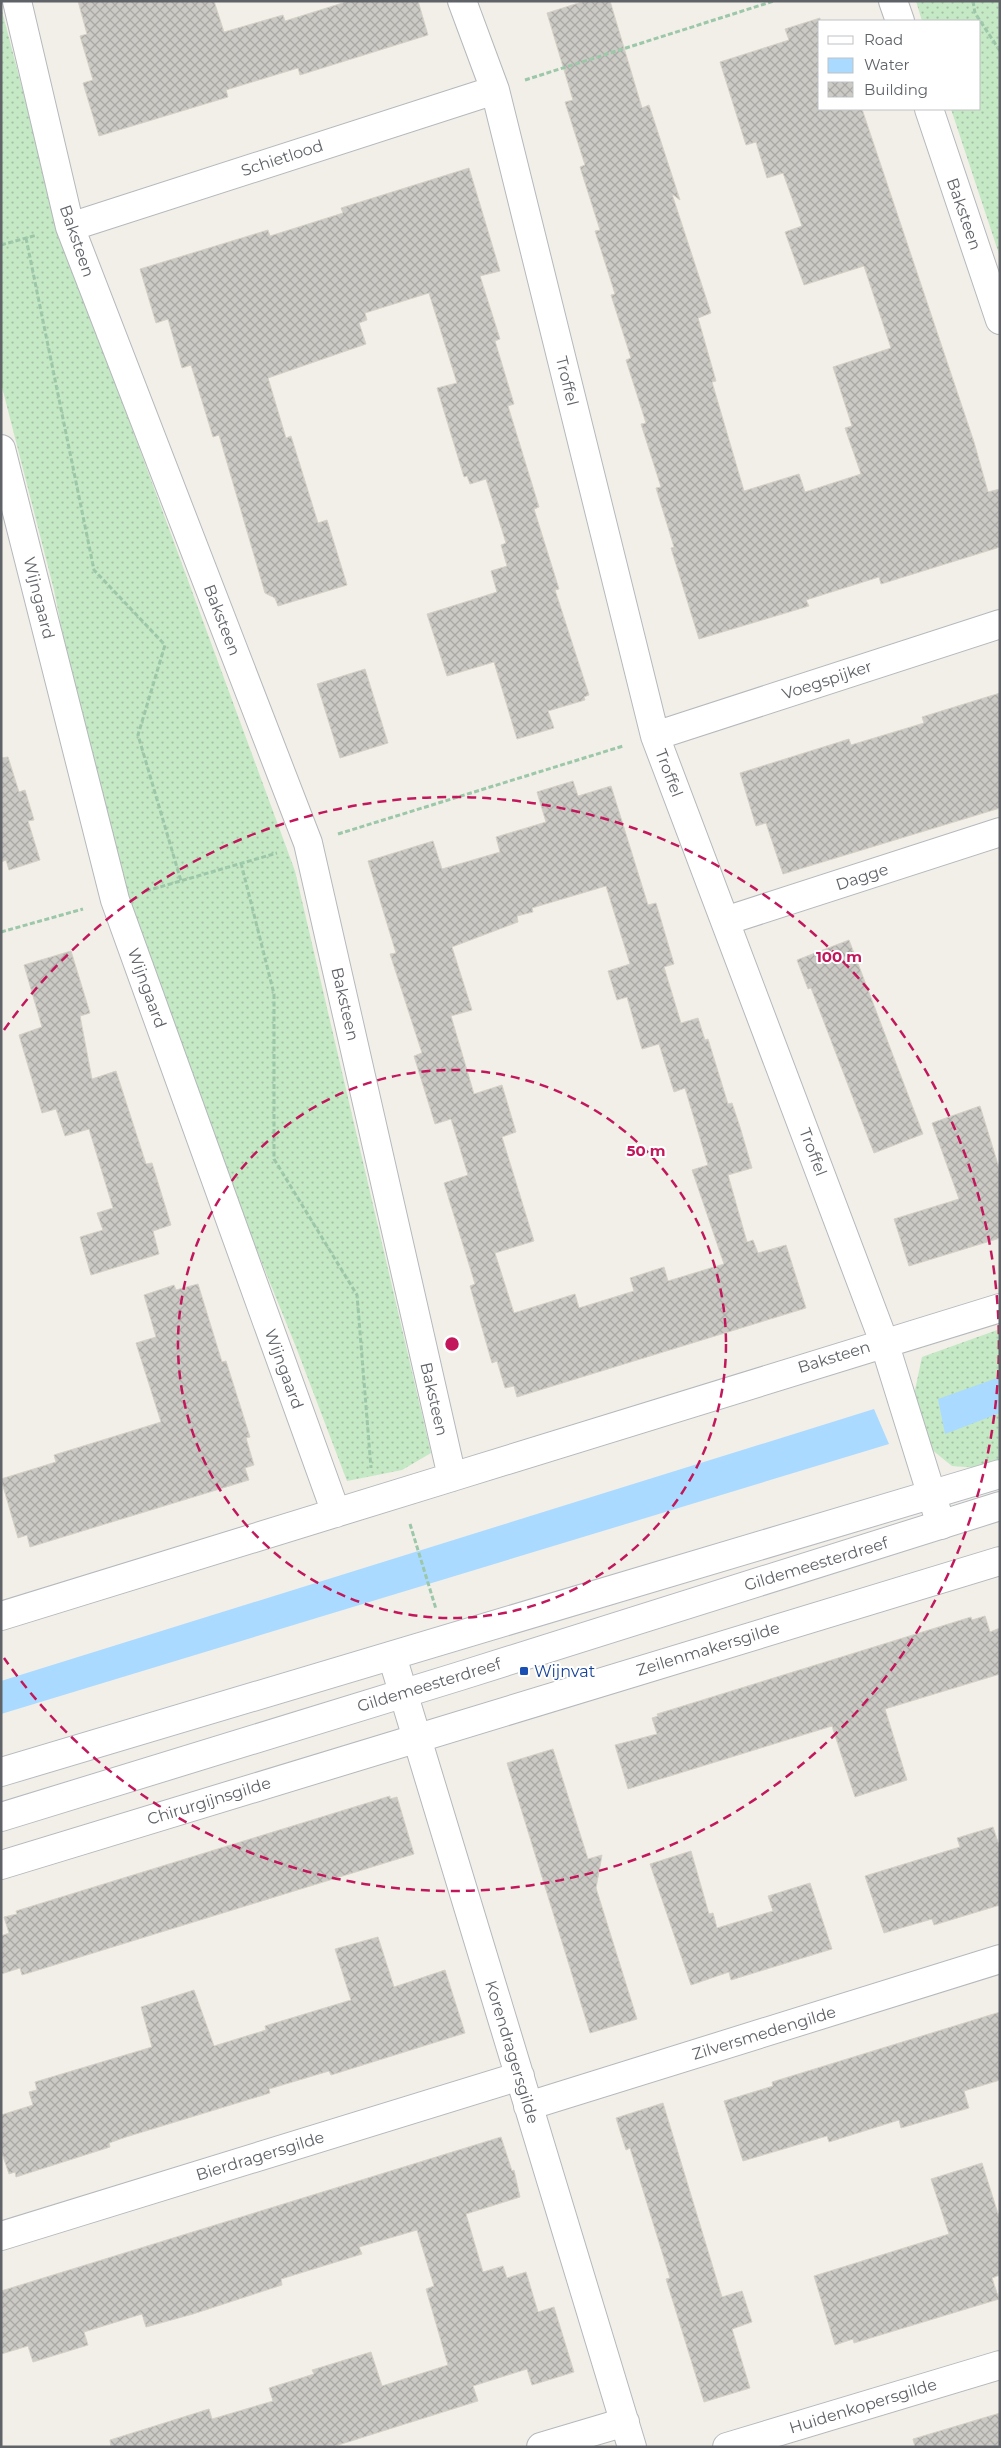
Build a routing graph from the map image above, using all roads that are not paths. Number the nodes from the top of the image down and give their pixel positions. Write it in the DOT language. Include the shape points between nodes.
graph roads {
  1 [pos="17,1"];
  2 [pos="462,1"];
  3 [pos="893,1"];
  4 [pos="900,20"];
  5 [pos="495,90"];
  6 [pos="929,110"];
  7 [pos="70,227"];
  8 [pos="1000,320"];
  9 [pos="1,449"];
  10 [pos="1000,624"];
  11 [pos="655,736"];
  12 [pos="1000,832"];
  13 [pos="725,921"];
  14 [pos="1000,1308"];
  15 [pos="884,1342"];
  16 [pos="1000,1474"];
  17 [pos="452,1477"];
  18 [pos="932,1496"];
  19 [pos="1000,1506"];
  20 [pos="336,1513"];
  21 [pos="941,1525"];
  22 [pos="1000,1561"];
  23 [pos="1,1616"];
  24 [pos="392,1656"];
  25 [pos="404,1694"];
  26 [pos="417,1737"];
  27 [pos="1,1772"];
  28 [pos="1,1817"];
  29 [pos="1,1865"];
  30 [pos="1000,1959"];
  31 [pos="520,2076"];
  32 [pos="528,2106"];
  33 [pos="1,2236"];
  34 [pos="1000,2365"];
  35 [pos="628,2434"];
  36 [pos="541,2447"];
  37 [pos="727,2447"];
  1 -- 7 [label="street, Baksteen"];
  2 -- 5 [label="street, Troffel"];
  3 -- 4 [label="street"];
  5 -- 7 [label="street, Schietlood"];
  5 -- 11 [label="street, Troffel"];
  6 -- 8 [label="street, Baksteen"];
  7 -- 17 [label="street, Baksteen" via="308,843"];
  9 -- 20 [label="street, Wijngaard" via="115,900"];
  10 -- 11 [label="street, Voegspijker"];
  11 -- 13 [label="street, Troffel"];
  12 -- 13 [label="street, Dagge"];
  13 -- 15 [label="street, Troffel"];
  14 -- 15 [label="street, Baksteen"];
  15 -- 17 [label="street, Baksteen"];
  15 -- 18 [label="street, Troffel"];
  16 -- 18 [label="street, Gildemeesterdreef"];
  17 -- 20 [label="street"];
  18 -- 21 [label="street, Troffel"];
  18 -- 24 [label="street, Gildemeesterdreef"];
  19 -- 21 [label="street, Gildemeesterdreef"];
  20 -- 23 [label="street"];
  21 -- 25 [label="street, Gildemeesterdreef"];
  22 -- 26 [label="street, Zeilenmakersgilde"];
  24 -- 25 [label="street, Korendragersgilde"];
  24 -- 27 [label="street, Gildemeesterdreef"];
  25 -- 26 [label="street, Korendragersgilde"];
  25 -- 28 [label="street, Gildemeesterdreef"];
  26 -- 29 [label="street, Chirurgijnsgilde"];
  26 -- 31 [label="street, Korendragersgilde"];
  30 -- 32 [label="street, Zilversmedengilde"];
  31 -- 32 [label="street, Korendragersgilde"];
  31 -- 33 [label="street, Bierdragersgilde"];
  32 -- 35 [label="street, Korendragersgilde"];
  34 -- 37 [label="street, Huidenkopersgilde"];
  35 -- 36 [label="street"];
}
